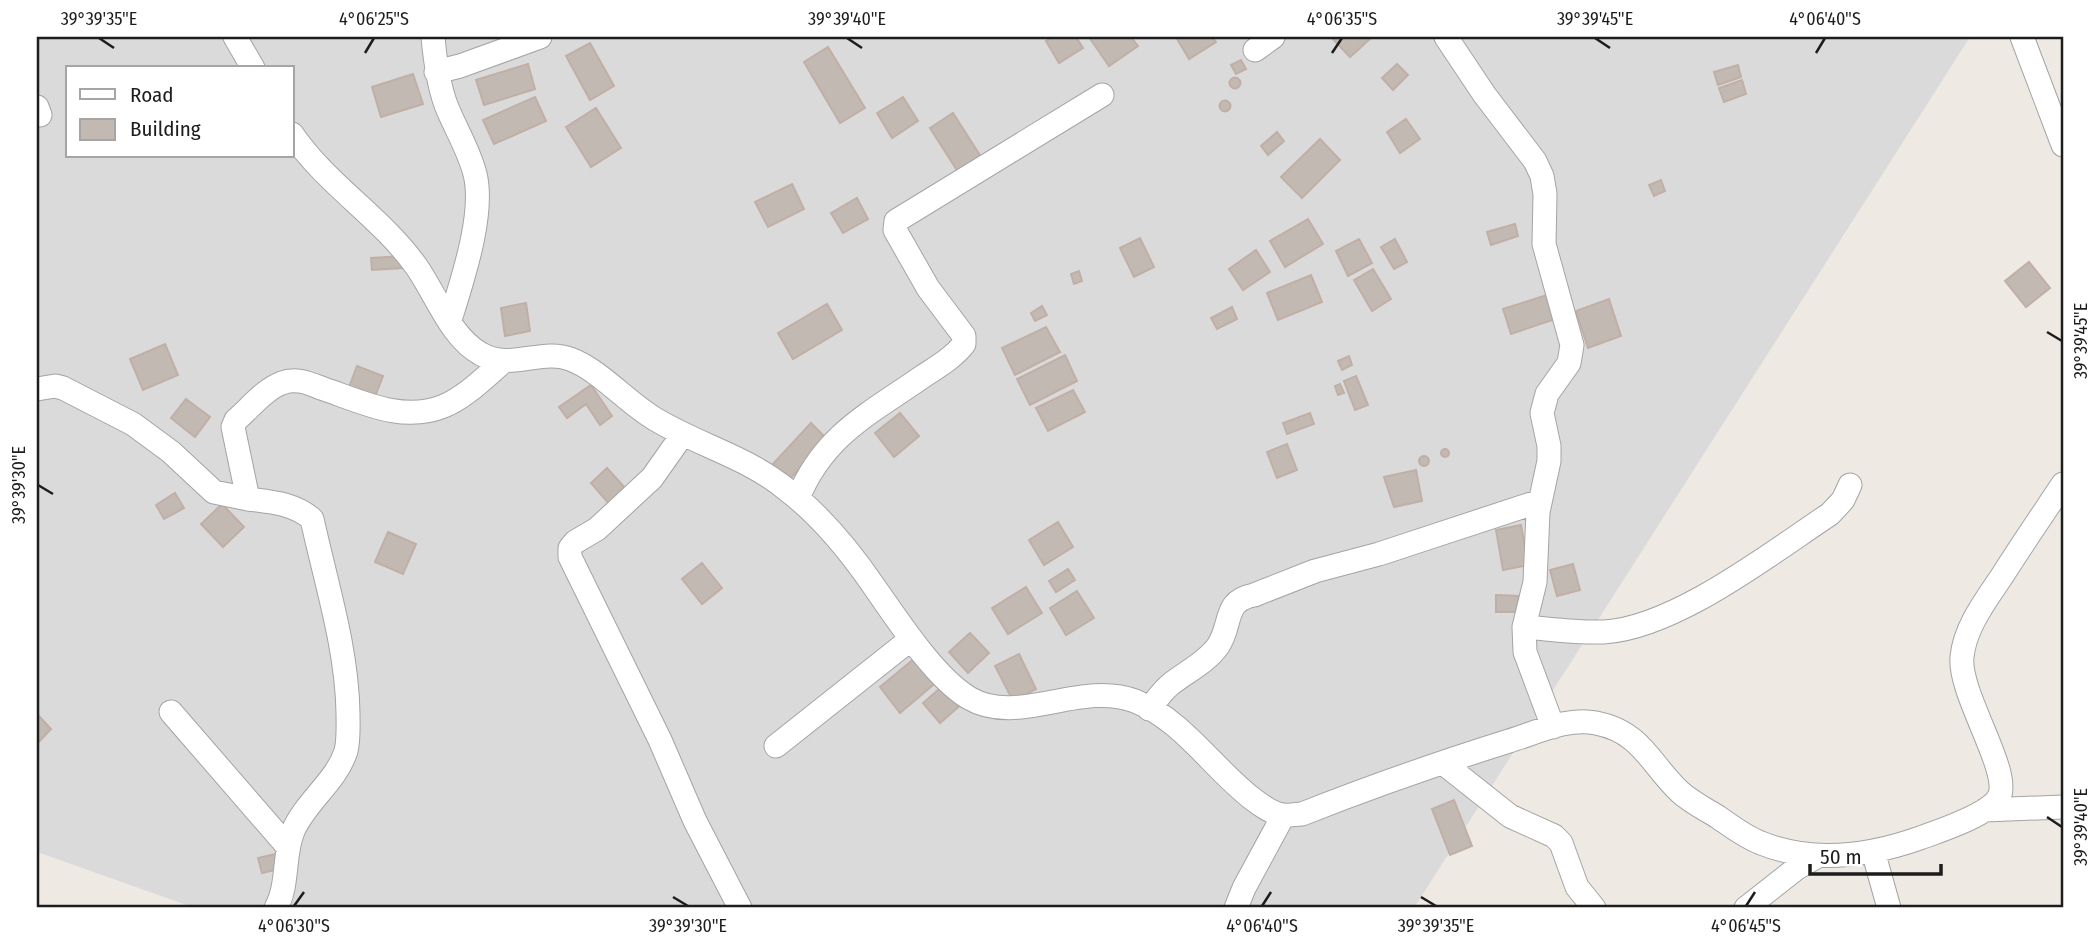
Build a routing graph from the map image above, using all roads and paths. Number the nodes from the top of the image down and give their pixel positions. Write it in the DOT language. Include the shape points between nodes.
graph roads {
  1 [pos="235,37"];
  2 [pos="433,37"];
  3 [pos="540,37"];
  4 [pos="1446,37"];
  5 [pos="2022,37"];
  6 [pos="253,66"];
  7 [pos="436,72"];
  8 [pos="1102,95"];
  9 [pos="294,137"];
  10 [pos="2063,145"];
  11 [pos="450,320"];
  12 [pos="504,361"];
  13 [pos="37,389"];
  14 [pos="683,434"];
  15 [pos="2063,484"];
  16 [pos="1850,485"];
  17 [pos="798,498"];
  18 [pos="248,499"];
  19 [pos="1540,501"];
  20 [pos="1524,627"];
  21 [pos="911,639"];
  22 [pos="1149,709"];
  23 [pos="171,712"];
  24 [pos="1553,727"];
  25 [pos="776,746"];
  26 [pos="1443,762"];
  27 [pos="2063,807"];
  28 [pos="1985,810"];
  29 [pos="1283,816"];
  30 [pos="288,847"];
  31 [pos="1873,851"];
  32 [pos="1818,856"];
  33 [pos="276,908"];
  34 [pos="740,908"];
  35 [pos="1236,908"];
  36 [pos="1594,908"];
  37 [pos="1746,908"];
  38 [pos="1889,908"];
  1 -- 6 [label="street"];
  2 -- 7 [label="street"];
  3 -- 7 [label="street"];
  4 -- 19 [label="street" via="1535,161 1544,184 1544,244 1572,345 1569,363 1543,404 1550,454"];
  5 -- 10 [label="street"];
  7 -- 11 [label="street" via="470,160 477,193 465,274"];
  8 -- 17 [label="street" via="896,221 895,230 928,288 964,336 964,344 841,434 808,475"];
  9 -- 11 [label="street" via="407,254"];
  11 -- 12 [label="street" via="475,351"];
  12 -- 14 [label="street" via="569,358 637,408"];
  12 -- 18 [label="street" via="444,406 420,412 380,408 300,380 274,387 233,427"];
  13 -- 18 [label="street" via="63,388 120,417 171,452 214,492"];
  14 -- 17 [label="street" via="769,475"];
  14 -- 34 [label="street" via="652,478 597,529 575,542 570,557"];
  15 -- 28 [label="street" via="1966,634 1962,674 2000,781 1999,797"];
  16 -- 20 [label="street" via="1830,514 1682,609 1605,632"];
  17 -- 21 [label="street" via="832,533"];
  18 -- 30 [label="street" via="284,503 312,519 348,685 346,749 341,764 304,810"];
  19 -- 20 [label="street" via="1535,582"];
  19 -- 22 [label="street" via="1315,570 1245,597 1231,609 1217,648 1167,687"];
  20 -- 24 [label="street" via="1525,652"];
  21 -- 22 [label="street" via="957,689 990,706 1012,709 1106,695"];
  21 -- 25 [label="street"];
  22 -- 29 [label="street" via="1193,742 1239,789"];
  23 -- 30 [label="street"];
  24 -- 26 [label="street"];
  24 -- 32 [label="street" via="1594,722 1625,733 1681,794 1762,844"];
  26 -- 29 [label="street" via="1302,814"];
  26 -- 36 [label="street" via="1510,816 1554,836 1561,843 1577,887"];
  27 -- 28 [label="street"];
  28 -- 31 [label="street" via="1945,829"];
  29 -- 35 [label="street"];
  30 -- 33 [label="street" via="287,873"];
  31 -- 32 [label="street"];
  31 -- 38 [label="street"];
  32 -- 37 [label="street"];
}
